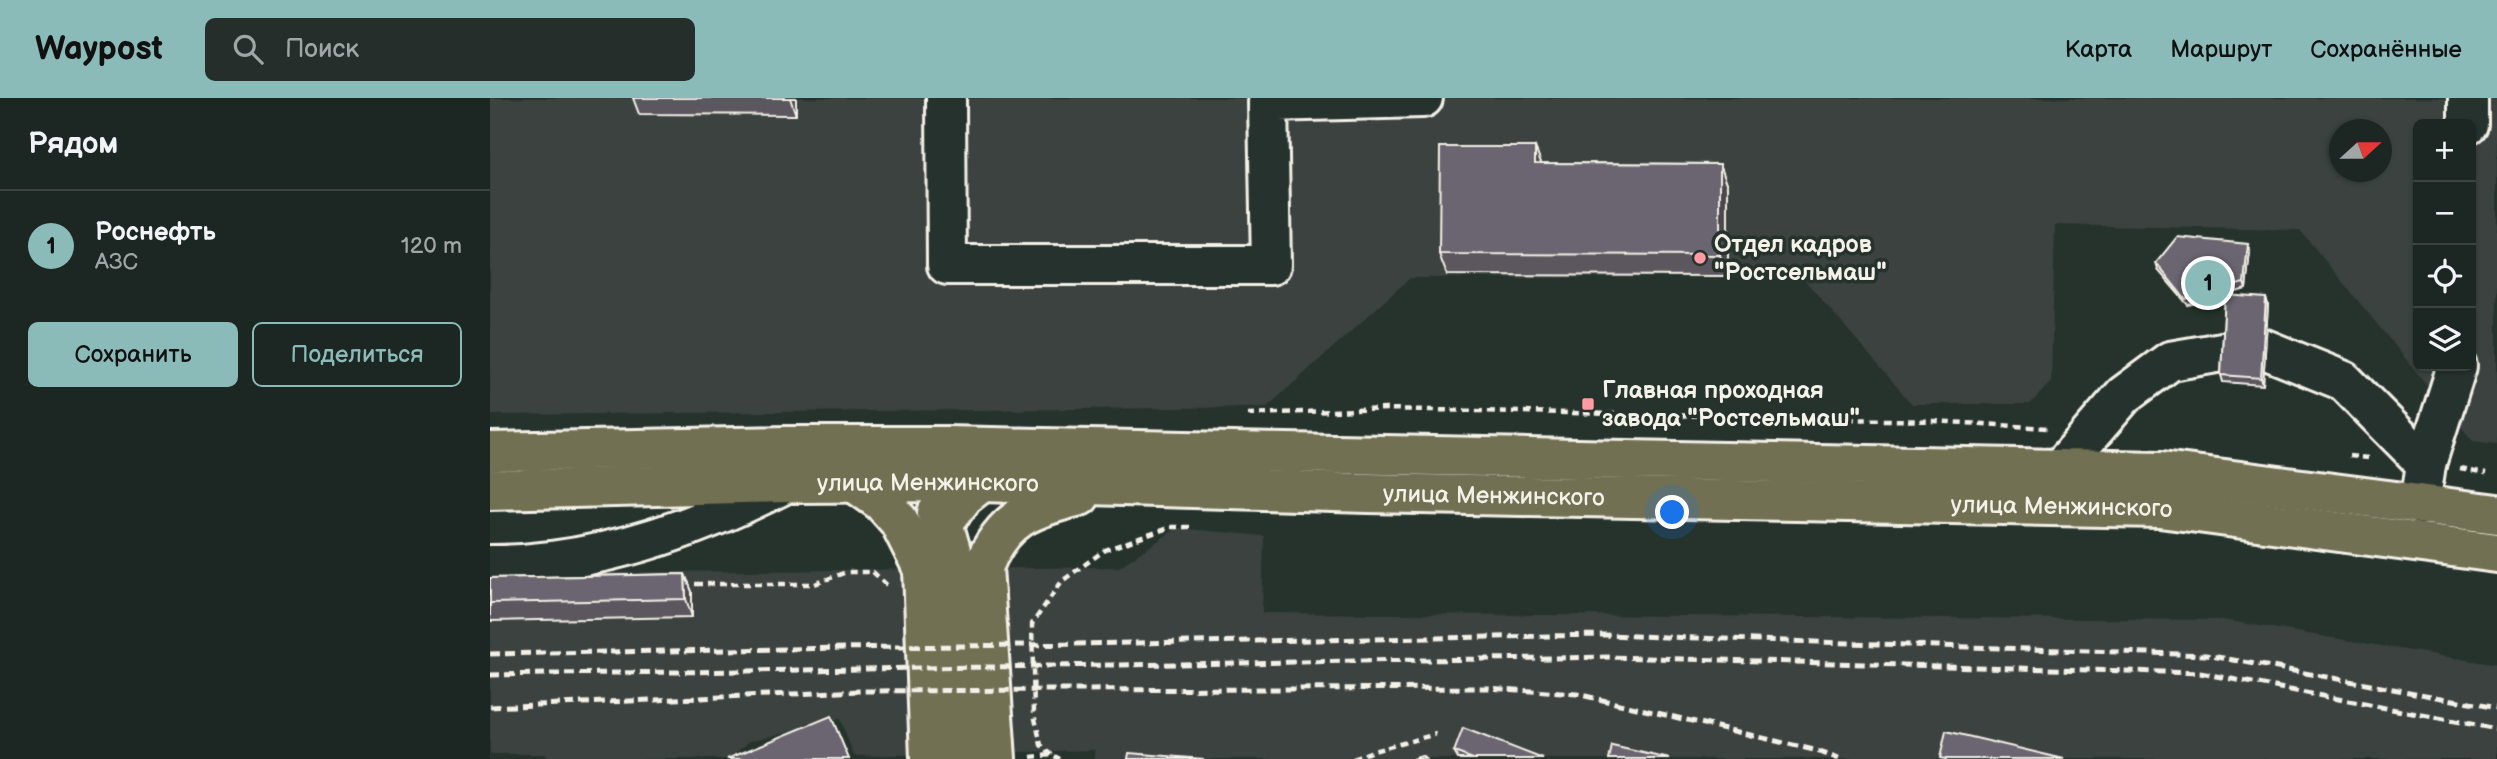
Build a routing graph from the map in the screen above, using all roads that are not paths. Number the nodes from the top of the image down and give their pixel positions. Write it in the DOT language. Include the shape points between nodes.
graph roads {
  1 [pos="946,98"];
  2 [pos="1423,98"];
  3 [pos="2468,98"];
  4 [pos="2468,119"];
  5 [pos="2455,371"];
  6 [pos="848,446"];
  7 [pos="490,452"];
  8 [pos="2426,464"];
  9 [pos="1062,467"];
  10 [pos="2060,469"];
  11 [pos="979,482"];
  12 [pos="786,483"];
  13 [pos="855,483"];
  14 [pos="918,483"];
  15 [pos="1126,485"];
  16 [pos="490,489"];
  17 [pos="2420,505"];
  18 [pos="2497,514"];
  19 [pos="943,523"];
  20 [pos="2497,553"];
  21 [pos="490,565"];
  22 [pos="939,568"];
  23 [pos="1011,758"];
  24 [pos="930,759"];
  25 [pos="967,759"];
  1 -- 2 [label="lane" via="947,265 1271,265 1268,102"];
  3 -- 4 [label="lane"];
  5 -- 8 [label="lane"];
  6 -- 7 [label="main road, улица Менжинского"];
  6 -- 9 [label="main road, улица Менжинского"];
  6 -- 14 [label="main road" via="887,461"];
  8 -- 10 [label="lane" via="2344,381 2257,346 2170,361 2124,395"];
  8 -- 17 [label="lane"];
  9 -- 10 [label="main road, улица Менжинского"];
  9 -- 11 [label="main road" via="1019,460"];
  9 -- 15 [label="main road, улица Менжинского"];
  9 -- 22 [label="main road" via="1021,497 993,510"];
  10 -- 17 [label="main road, улица Менжинского" via="2162,471"];
  11 -- 14 [label="main road, улица Менжинского"];
  11 -- 19 [label="main road"];
  12 -- 13 [label="main road, улица Менжинского"];
  12 -- 16 [label="main road, улица Менжинского"];
  12 -- 21 [label="lane" via="662,537 589,555"];
  13 -- 14 [label="main road, улица Менжинского"];
  13 -- 22 [label="main road" via="882,502"];
  14 -- 19 [label="main road"];
  15 -- 20 [label="main road, улица Менжинского" via="2160,508"];
  15 -- 23 [label="main road" via="1033,511 1007,526 992,544 983,567"];
  17 -- 18 [label="main road, улица Менжинского"];
  19 -- 22 [label="main road"];
  22 -- 24 [label="main road"];
  22 -- 25 [label="main road"];
}
